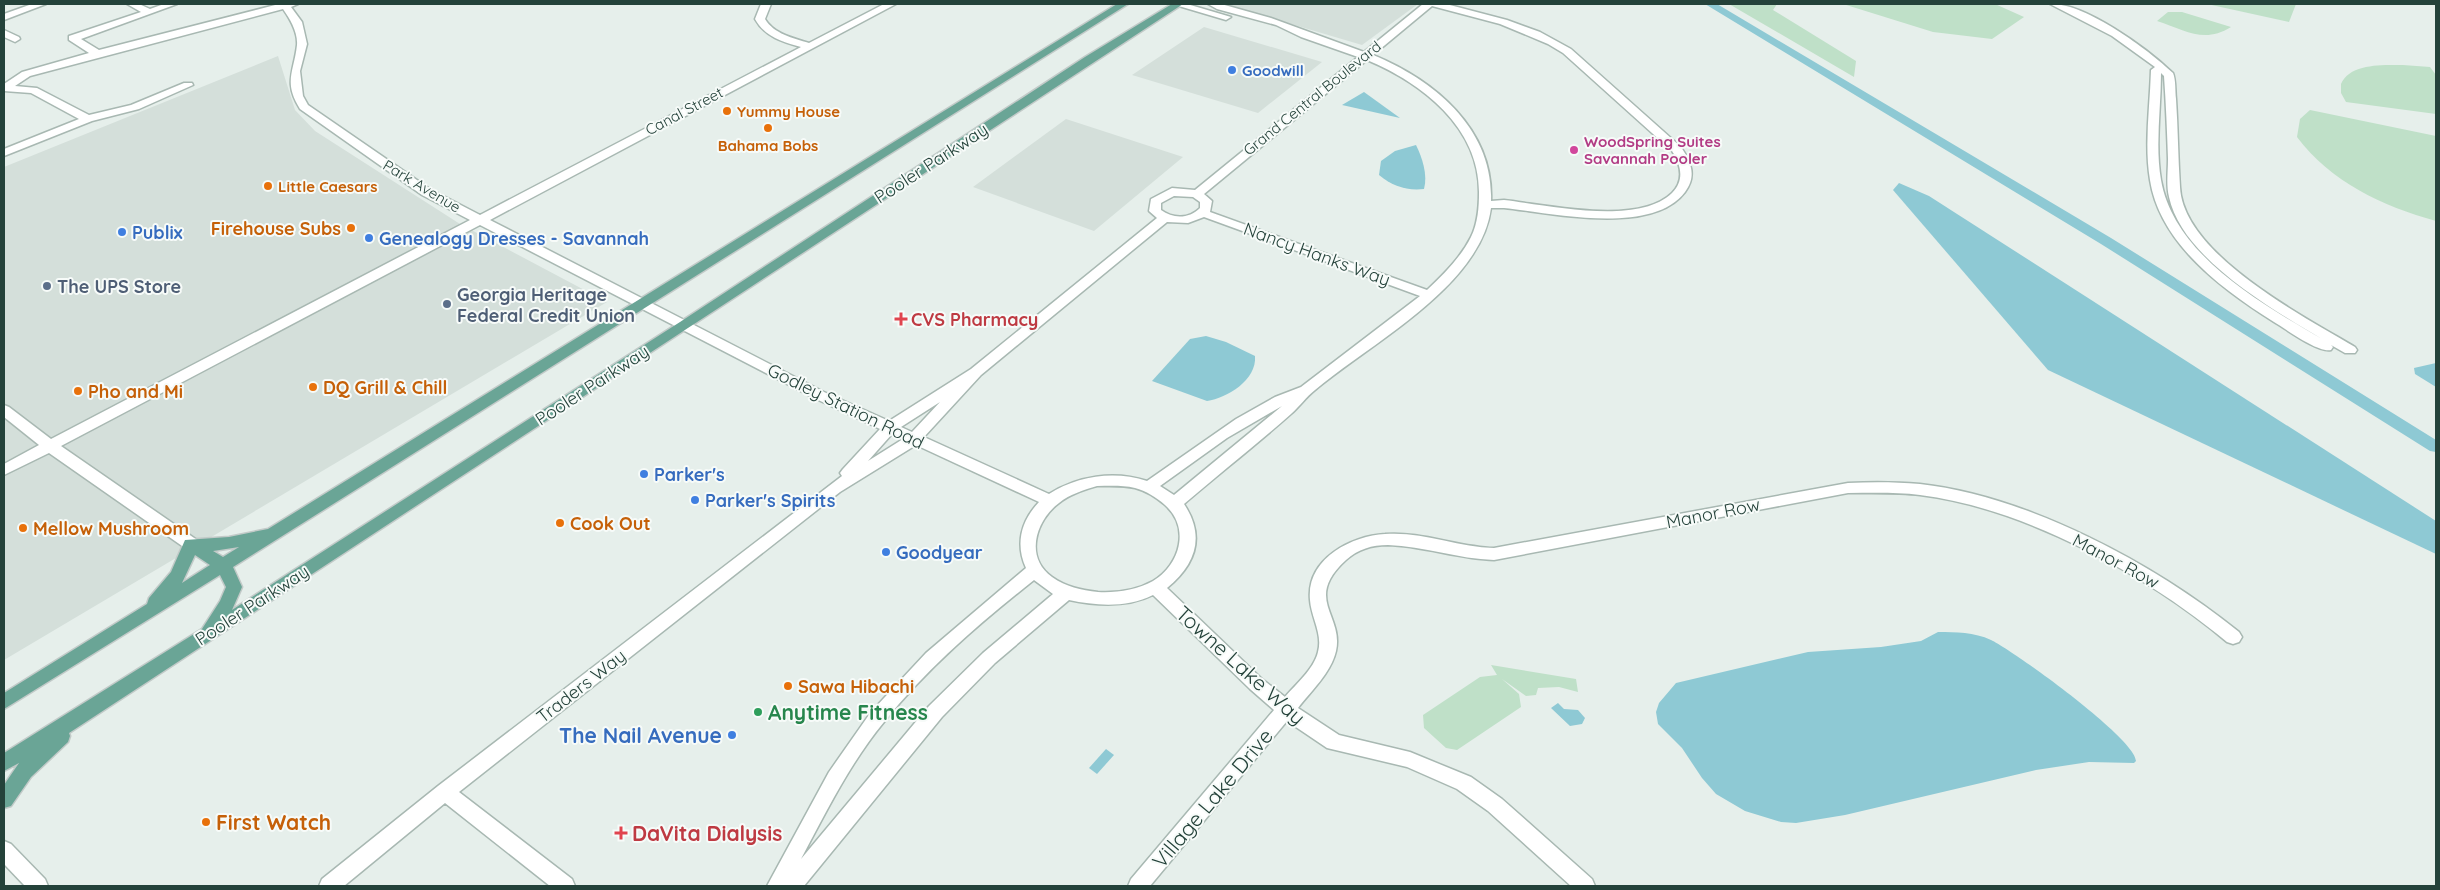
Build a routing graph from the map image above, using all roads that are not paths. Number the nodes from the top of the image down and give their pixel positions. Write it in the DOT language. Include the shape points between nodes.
graph roads {
  1 [pos="41,4"];
  2 [pos="132,4"];
  3 [pos="172,4"];
  4 [pos="269,4"];
  5 [pos="288,4"];
  6 [pos="766,4"];
  7 [pos="891,4"];
  8 [pos="1123,4"];
  9 [pos="1177,4"];
  10 [pos="1213,4"];
  11 [pos="1429,4"];
  12 [pos="1435,4"];
  13 [pos="2055,4"];
  14 [pos="150,12"];
  15 [pos="4,17"];
  16 [pos="4,34"];
  17 [pos="1303,34"];
  18 [pos="16,39"];
  19 [pos="809,46"];
  20 [pos="98,54"];
  21 [pos="1364,55"];
  22 [pos="2161,69"];
  23 [pos="188,85"];
  24 [pos="4,88"];
  25 [pos="88,119"];
  26 [pos="4,153"];
  27 [pos="1197,194"];
  28 [pos="1486,205"];
  29 [pos="1203,213"];
  30 [pos="1165,218"];
  31 [pos="478,219"];
  32 [pos="1430,295"];
  33 [pos="645,304"];
  34 [pos="685,325"];
  35 [pos="2350,350"];
  36 [pos="2338,353"];
  37 [pos="976,372"];
  38 [pos="1310,386"];
  39 [pos="4,410"];
  40 [pos="889,428"];
  41 [pos="913,440"];
  42 [pos="49,445"];
  43 [pos="4,470"];
  44 [pos="1149,487"];
  45 [pos="835,488"];
  46 [pos="1050,501"];
  47 [pos="1175,503"];
  48 [pos="299,520"];
  49 [pos="191,544"];
  50 [pos="224,566"];
  51 [pos="1035,570"];
  52 [pos="1155,587"];
  53 [pos="1066,593"];
  54 [pos="124,628"];
  55 [pos="205,636"];
  56 [pos="2233,637"];
  57 [pos="4,702"];
  58 [pos="100,704"];
  59 [pos="1285,709"];
  60 [pos="4,763"];
  61 [pos="445,792"];
  62 [pos="4,800"];
  63 [pos="4,850"];
  64 [pos="38,886"];
  65 [pos="328,886"];
  66 [pos="565,886"];
  67 [pos="776,886"];
  68 [pos="791,886"];
  69 [pos="1138,886"];
  70 [pos="1585,886"];
  1 -- 15 [label="street"];
  2 -- 14 [label="street"];
  3 -- 14 [label="street"];
  4 -- 20 [label="street"];
  5 -- 20 [label="street"];
  5 -- 31 [label="street, Park Avenue" via="302,44 295,72 298,96 304,108 426,192"];
  6 -- 19 [label="street" via="760,19 766,28"];
  7 -- 19 [label="street, Canal Street"];
  8 -- 33 [label="main road, Pooler Parkway"];
  9 -- 17 [label="street" via="1274,30"];
  9 -- 34 [label="main road, Pooler Parkway"];
  10 -- 17 [label="street" via="1278,22"];
  11 -- 21 [label="street, Grand Central Boulevard"];
  12 -- 28 [label="street" via="1516,25 1551,40 1677,149 1688,172 1685,185 1669,201 1663,206 1640,212 1620,214"];
  13 -- 22 [label="street" via="2112,33"];
  14 -- 20 [label="street" via="73,38"];
  16 -- 18 [label="street"];
  17 -- 21 [label="street"];
  19 -- 31 [label="street, Canal Street"];
  20 -- 24 [label="street" via="26,74"];
  21 -- 27 [label="street, Grand Central Boulevard"];
  21 -- 28 [label="street" via="1419,84 1467,131 1482,158"];
  22 -- 35 [label="street" via="2170,74 2176,200 2189,226 2231,272 2275,304"];
  22 -- 36 [label="street" via="2156,70 2155,174 2169,219 2191,248 2234,289"];
  23 -- 25 [label="street" via="135,107"];
  24 -- 25 [label="street" via="33,90"];
  25 -- 26 [label="street"];
  27 -- 29 [label="street" via="1206,201"];
  27 -- 30 [label="street" via="1172,192 1159,198 1154,206"];
  28 -- 32 [label="street" via="1477,237 1459,265"];
  29 -- 30 [label="street" via="1190,220"];
  29 -- 32 [label="street, Nancy Hanks Way"];
  30 -- 37 [label="street"];
  31 -- 33 [label="street, Park Avenue"];
  31 -- 42 [label="street, Canal Street"];
  32 -- 38 [label="street"];
  33 -- 34 [label="street, Godley Station Road"];
  33 -- 48 [label="main road, Pooler Parkway"];
  34 -- 40 [label="street, Godley Station Road"];
  34 -- 55 [label="main road, Pooler Parkway"];
  37 -- 40 [label="street"];
  37 -- 41 [label="street"];
  38 -- 44 [label="street" via="1272,404"];
  38 -- 47 [label="street" via="1286,411"];
  39 -- 42 [label="street"];
  40 -- 41 [label="street, Godley Station Road"];
  40 -- 45 [label="street, Traders Way"];
  41 -- 45 [label="street, Traders Way"];
  41 -- 46 [label="street, Godley Station Road"];
  42 -- 43 [label="street, Canal Street"];
  42 -- 49 [label="street"];
  44 -- 46 [label="street" via="1124,481 1097,481 1072,488"];
  44 -- 47 [label="street"];
  45 -- 61 [label="street, Traders Way"];
  46 -- 51 [label="street" via="1035,516 1027,534 1027,552"];
  47 -- 52 [label="street" via="1189,530 1189,546 1183,561"];
  48 -- 49 [label="main road" via="235,543"];
  48 -- 50 [label="main road, Pooler Parkway"];
  49 -- 50 [label="main road"];
  49 -- 54 [label="main road" via="184,566 173,584"];
  50 -- 54 [label="main road, Pooler Parkway"];
  50 -- 55 [label="main road" via="234,587 227,604"];
  51 -- 53 [label="street" via="1048,583"];
  51 -- 67 [label="street" via="935,654 877,718 831,784"];
  52 -- 53 [label="street" via="1111,599 1087,599"];
  52 -- 59 [label="street, Towne Lake Way"];
  53 -- 68 [label="street" via="977,668 919,730"];
  54 -- 57 [label="main road, Pooler Parkway"];
  55 -- 58 [label="main road, Pooler Parkway"];
  56 -- 59 [label="street, Manor Row" via="2177,594 2094,548 2026,516 1934,491 1854,488 1494,554 1464,553 1403,539 1359,545 1336,559 1323,577 1318,598 1329,636 1327,656"];
  58 -- 60 [label="main road, Pooler Parkway"];
  58 -- 62 [label="main road" via="24,771"];
  59 -- 69 [label="street, Village Lake Drive"];
  59 -- 70 [label="street, Towne Lake Way" via="1334,742 1410,760 1464,783 1495,805"];
  61 -- 65 [label="street, Traders Way"];
  61 -- 66 [label="street"];
  63 -- 64 [label="street"];
}
